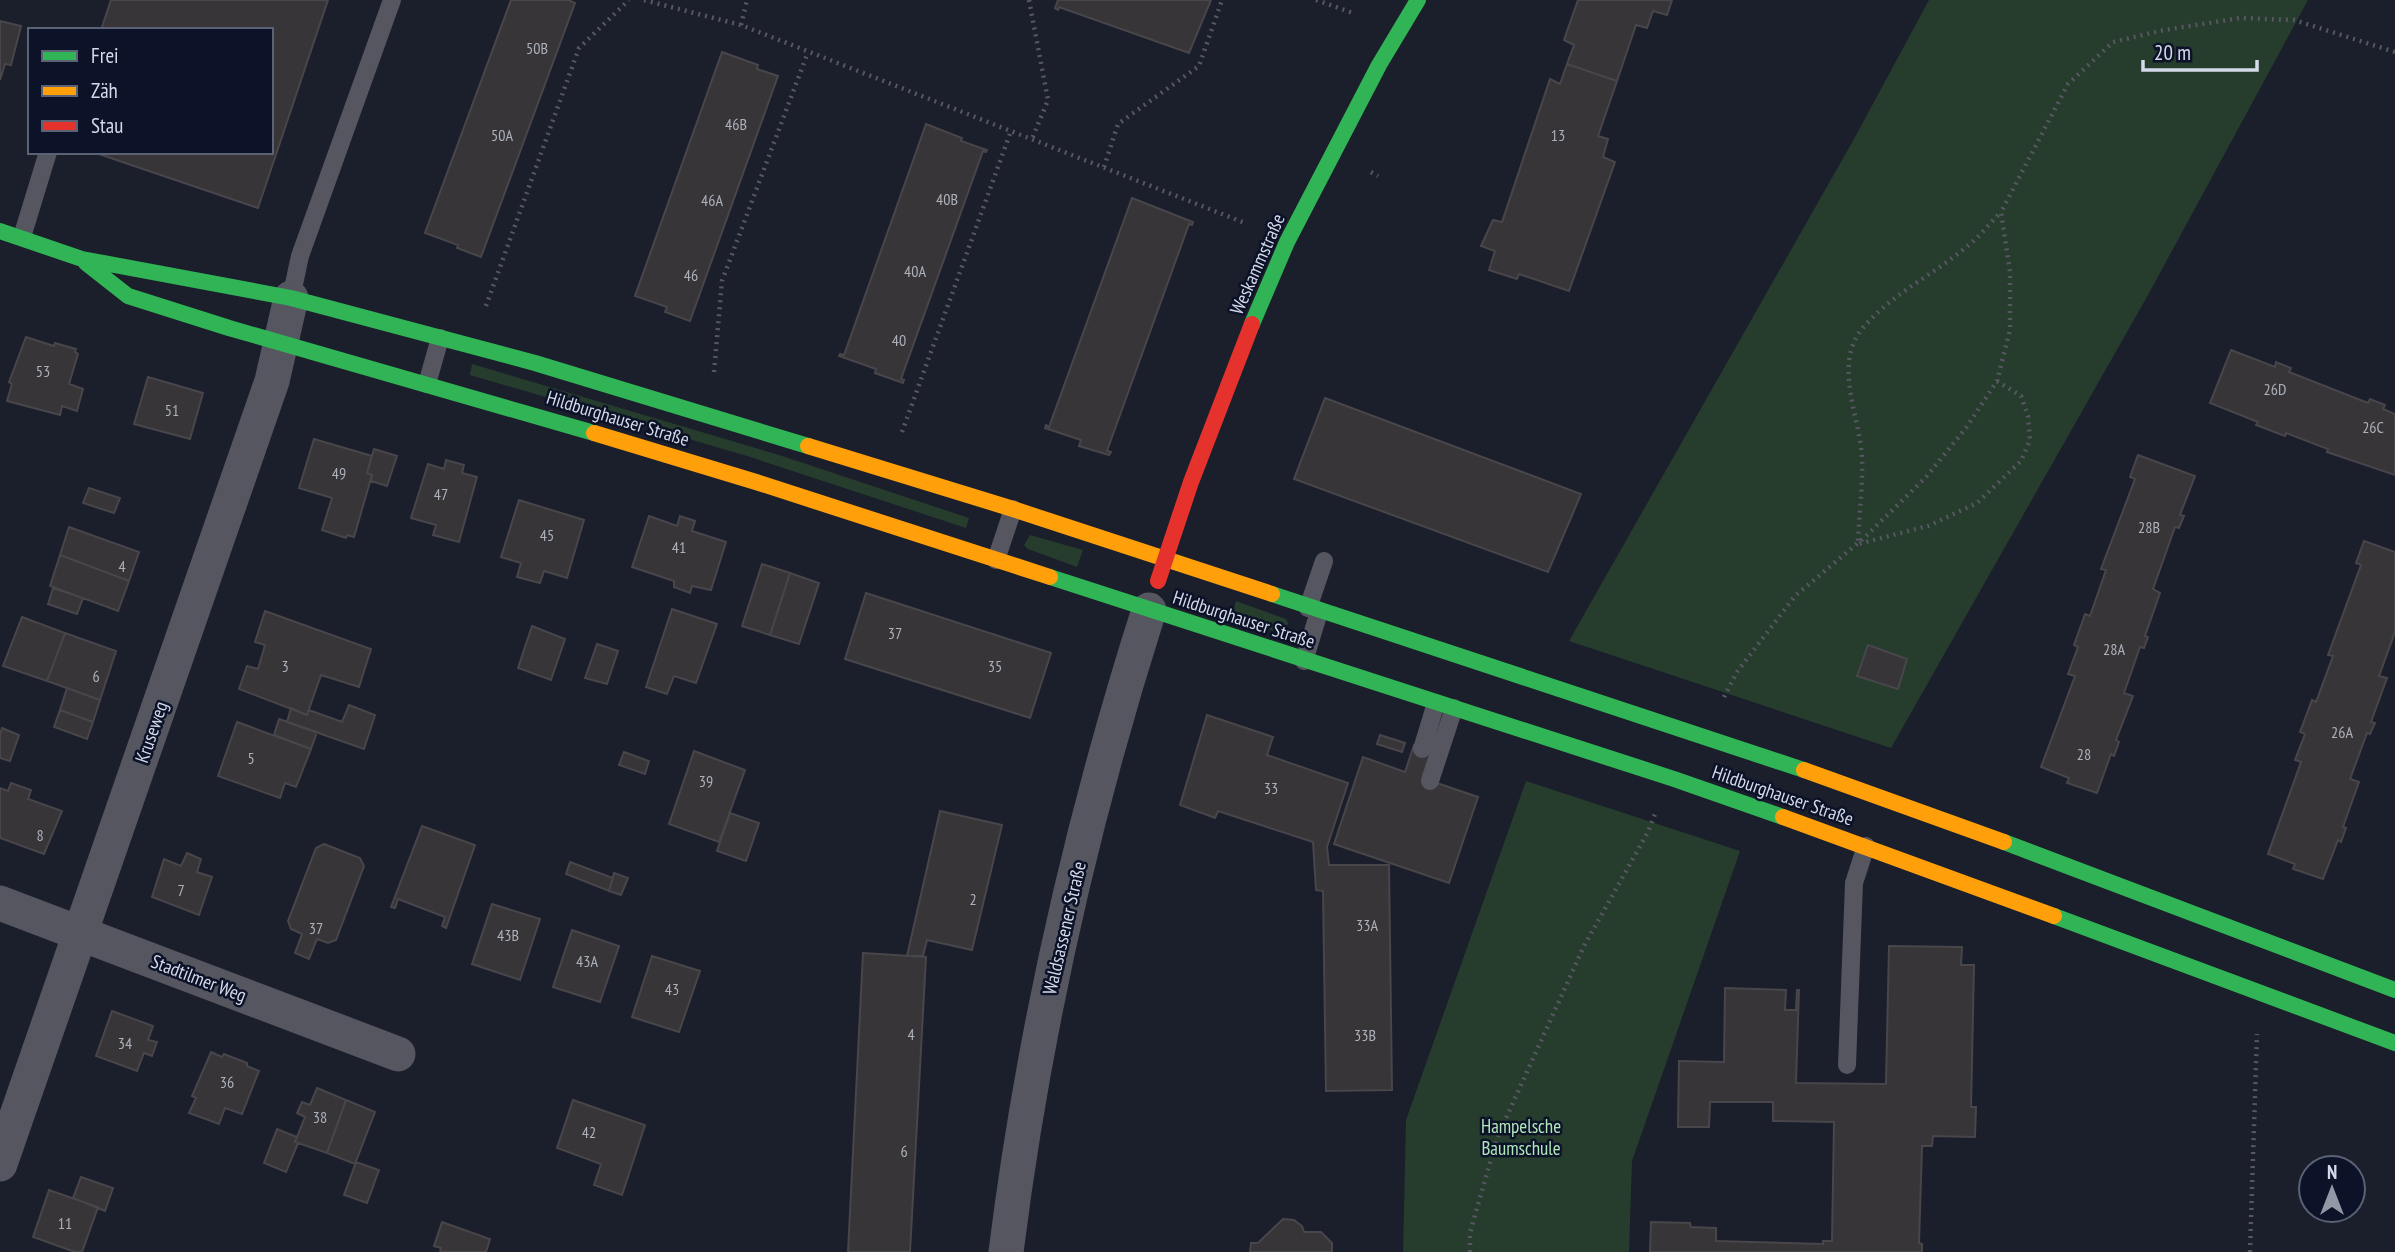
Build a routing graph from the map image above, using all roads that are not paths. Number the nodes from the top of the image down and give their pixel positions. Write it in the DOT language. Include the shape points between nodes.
graph roads {
  1 [pos="392,0"];
  2 [pos="1418,0"];
  3 [pos="47,154"];
  4 [pos="0,231"];
  5 [pos="22,237"];
  6 [pos="82,259"];
  7 [pos="291,298"];
  8 [pos="440,338"];
  9 [pos="280,342"];
  10 [pos="427,384"];
  11 [pos="1013,509"];
  12 [pos="1165,559"];
  13 [pos="996,560"];
  14 [pos="1324,561"];
  15 [pos="1149,610"];
  16 [pos="1314,610"];
  17 [pos="1304,661"];
  18 [pos="1445,706"];
  19 [pos="1422,749"];
  20 [pos="1430,781"];
  21 [pos="1866,846"];
  22 [pos="0,903"];
  23 [pos="81,933"];
  24 [pos="2395,990"];
  25 [pos="2395,1043"];
  26 [pos="398,1054"];
  27 [pos="1847,1065"];
  28 [pos="0,1164"];
  29 [pos="1006,1252"];
  1 -- 7 [label="lane" via="300,256"];
  2 -- 12 [label="main road, Weskammstraße" via="1287,242"];
  3 -- 5 [label="lane"];
  4 -- 5 [label="main road, Hildburghauser Straße"];
  5 -- 6 [label="main road, Hildburghauser Straße"];
  6 -- 7 [label="main road, Hildburghauser Straße"];
  6 -- 9 [label="main road, Hildburghauser Straße" via="128,296"];
  7 -- 8 [label="main road, Hildburghauser Straße"];
  7 -- 9 [label="street, Kruseweg"];
  8 -- 10 [label="lane"];
  8 -- 11 [label="main road, Hildburghauser Straße" via="640,394"];
  9 -- 10 [label="main road, Hildburghauser Straße"];
  9 -- 23 [label="street, Kruseweg" via="272,381"];
  10 -- 13 [label="main road, Hildburghauser Straße" via="687,460"];
  11 -- 12 [label="main road, Hildburghauser Straße"];
  11 -- 13 [label="lane"];
  12 -- 15 [label="main road, Hildburghauser Straße"];
  12 -- 16 [label="main road, Hildburghauser Straße"];
  13 -- 15 [label="main road, Hildburghauser Straße"];
  14 -- 16 [label="lane"];
  15 -- 17 [label="main road, Hildburghauser Straße"];
  15 -- 29 [label="street, Waldsassener Straße" via="1124,688 1049,990"];
  16 -- 17 [label="lane"];
  16 -- 24 [label="main road, Hildburghauser Straße" via="1837,781"];
  17 -- 18 [label="main road, Hildburghauser Straße"];
  18 -- 19 [label="lane"];
  18 -- 20 [label="lane"];
  18 -- 21 [label="main road, Hildburghauser Straße"];
  21 -- 25 [label="main road, Hildburghauser Straße"];
  21 -- 27 [label="lane" via="1854,883"];
  22 -- 23 [label="street, Stadtilmer Weg"];
  23 -- 26 [label="street, Stadtilmer Weg"];
  23 -- 28 [label="street, Kruseweg"];
}
